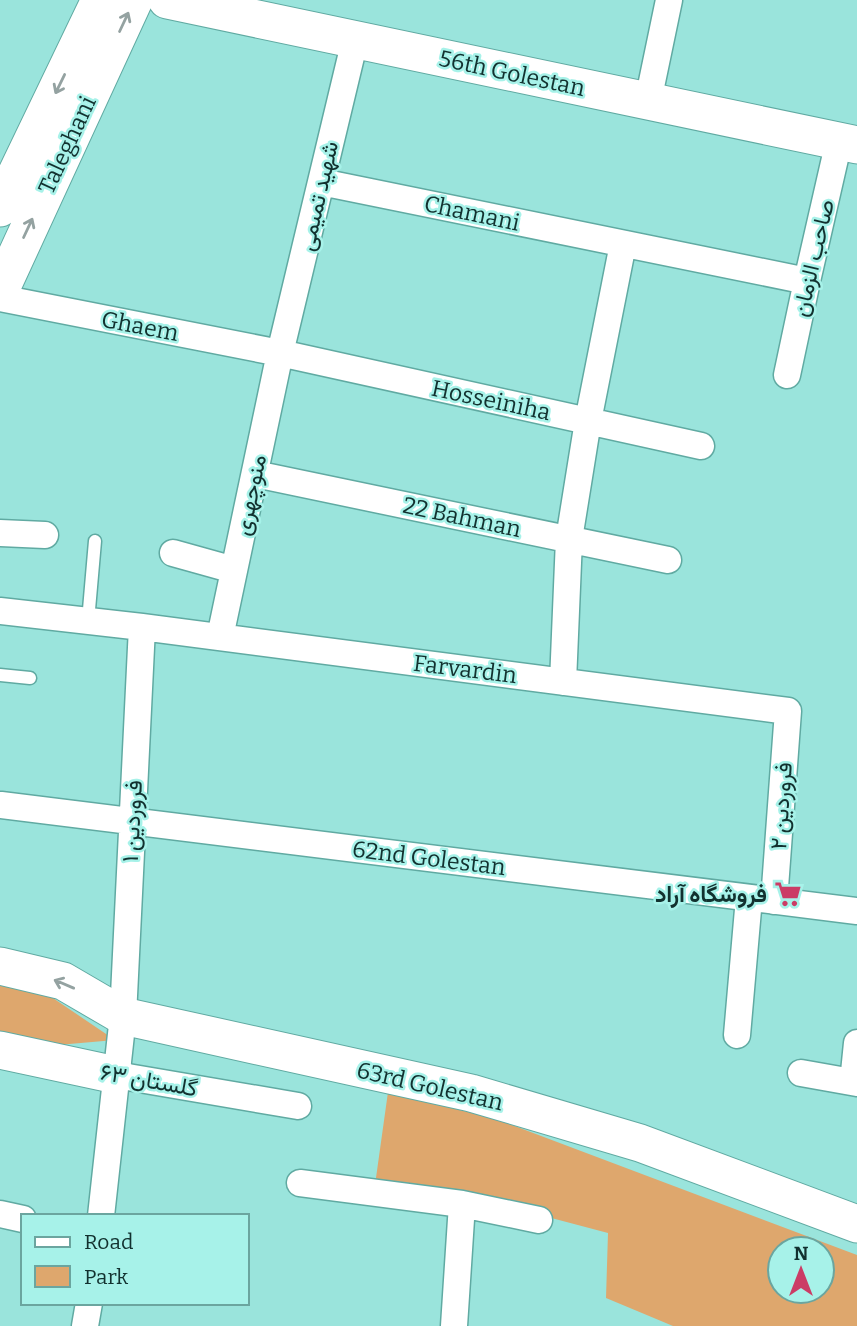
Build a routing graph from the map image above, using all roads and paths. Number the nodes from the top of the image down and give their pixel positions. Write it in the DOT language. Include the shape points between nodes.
graph roads {
  1 [pos="100,0"];
  2 [pos="134,0"];
  3 [pos="167,0"];
  4 [pos="669,0"];
  5 [pos="355,40"];
  6 [pos="648,101"];
  7 [pos="848,143"];
  8 [pos="321,182"];
  9 [pos="0,208"];
  10 [pos="623,244"];
  11 [pos="807,281"];
  12 [pos="0,291"];
  13 [pos="0,298"];
  14 [pos="280,353"];
  15 [pos="787,374"];
  16 [pos="588,421"];
  17 [pos="701,446"];
  18 [pos="255,474"];
  19 [pos="0,533"];
  20 [pos="45,535"];
  21 [pos="569,539"];
  22 [pos="95,541"];
  23 [pos="173,553"];
  24 [pos="668,560"];
  25 [pos="234,570"];
  26 [pos="0,611"];
  27 [pos="88,621"];
  28 [pos="142,627"];
  29 [pos="220,637"];
  30 [pos="0,674"];
  31 [pos="30,678"];
  32 [pos="563,682"];
  33 [pos="788,711"];
  34 [pos="1,804"];
  35 [pos="132,821"];
  36 [pos="762,900"];
  37 [pos="857,911"];
  38 [pos="0,966"];
  39 [pos="123,1016"];
  40 [pos="737,1035"];
  41 [pos="857,1043"];
  42 [pos="0,1050"];
  43 [pos="801,1073"];
  44 [pos="116,1075"];
  45 [pos="855,1082"];
  46 [pos="298,1106"];
  47 [pos="300,1183"];
  48 [pos="462,1204"];
  49 [pos="0,1214"];
  50 [pos="101,1214"];
  51 [pos="21,1219"];
  52 [pos="539,1220"];
  53 [pos="857,1224"];
  54 [pos="89,1305"];
  55 [pos="85,1326"];
  56 [pos="454,1326"];
  1 -- 9 [label="street, Taleghani, one-way"];
  12 -- 2 [label="street, Taleghani, one-way"];
  3 -- 5 [label="street, 56th Golestan"];
  4 -- 6 [label="street"];
  5 -- 6 [label="street, 56th Golestan"];
  5 -- 8 [label="street, شهید تمیمی"];
  6 -- 7 [label="street, 56th Golestan"];
  7 -- 11 [label="street, صاحب الزمان"];
  8 -- 10 [label="street, Chamani"];
  8 -- 14 [label="street, شهید تمیمی"];
  10 -- 11 [label="street, Chamani"];
  10 -- 16 [label="street"];
  11 -- 15 [label="street, صاحب الزمان"];
  13 -- 14 [label="street, Ghaem"];
  14 -- 16 [label="street, Hosseiniha"];
  14 -- 18 [label="street, منوچهری"];
  16 -- 17 [label="street, Hosseiniha"];
  16 -- 21 [label="street"];
  18 -- 21 [label="street, 22 Bahman"];
  18 -- 25 [label="street, منوچهری"];
  19 -- 20 [label="street"];
  21 -- 24 [label="street, 22 Bahman"];
  21 -- 32 [label="street"];
  22 -- 27 [label="lane"];
  23 -- 25 [label="street"];
  25 -- 29 [label="street, منوچهری"];
  26 -- 27 [label="street, Farvardin"];
  27 -- 28 [label="street, Farvardin"];
  28 -- 29 [label="street, Farvardin"];
  28 -- 35 [label="street, فروردین ۱"];
  29 -- 32 [label="street, Farvardin"];
  30 -- 31 [label="lane"];
  32 -- 33 [label="street, Farvardin"];
  33 -- 36 [label="street, فروردین ۲"];
  34 -- 35 [label="street, 62nd Golestan"];
  35 -- 36 [label="street, 62nd Golestan"];
  35 -- 39 [label="street, فروردین ۱"];
  36 -- 37 [label="street, 62nd Golestan"];
  36 -- 40 [label="street, فروردین ۲"];
  39 -- 38 [label="street, 63rd Golestan, one-way" via="63,981"];
  39 -- 44 [label="street, فروردین ۱"];
  39 -- 53 [label="street, 63rd Golestan" via="471,1093 640,1143"];
  41 -- 45 [label="street"];
  42 -- 44 [label="street, گلستان ۶۳"];
  43 -- 45 [label="street"];
  44 -- 46 [label="street, گلستان ۶۳"];
  44 -- 50 [label="street, فروردین ۱"];
  47 -- 48 [label="street"];
  48 -- 52 [label="street"];
  48 -- 56 [label="street"];
  49 -- 51 [label="street"];
  54 -- 55 [label="street"];
}
